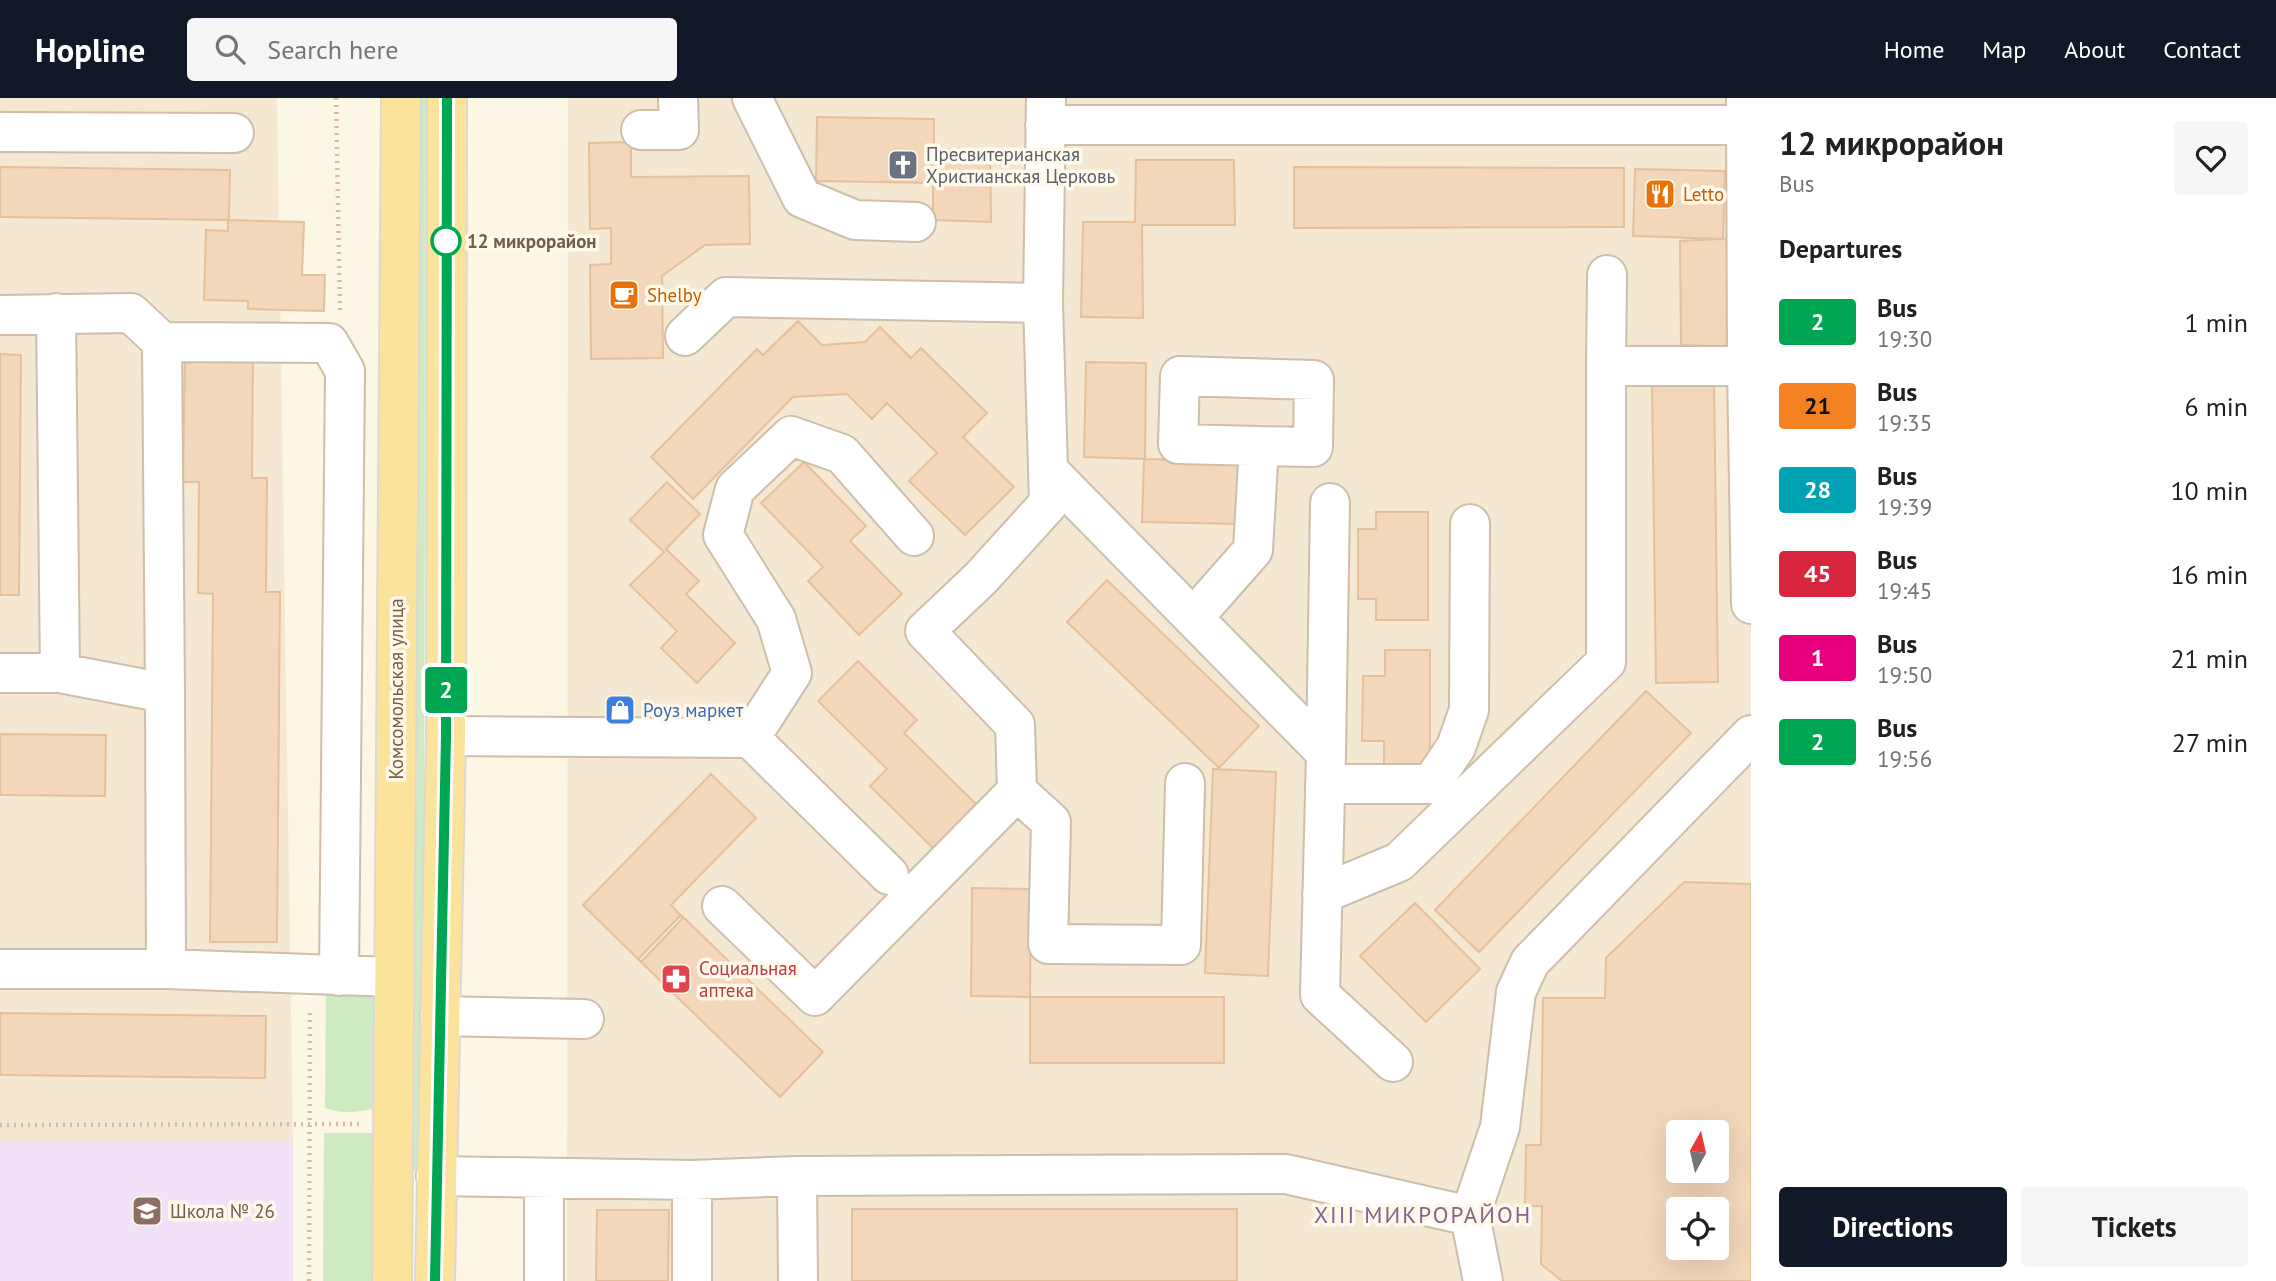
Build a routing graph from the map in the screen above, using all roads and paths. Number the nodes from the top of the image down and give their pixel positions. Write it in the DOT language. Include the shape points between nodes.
graph roads {
  1 [pos="401,98"];
  2 [pos="447,98"];
  3 [pos="678,98"];
  4 [pos="752,98"];
  5 [pos="1045,111"];
  6 [pos="1748,116"];
  7 [pos="641,130"];
  8 [pos="0,132"];
  9 [pos="234,133"];
  10 [pos="916,222"];
  11 [pos="1607,275"];
  12 [pos="1043,303"];
  13 [pos="56,313"];
  14 [pos="0,315"];
  15 [pos="685,335"];
  16 [pos="162,342"];
  17 [pos="1606,366"];
  18 [pos="1747,366"];
  19 [pos="1259,446"];
  20 [pos="1048,470"];
  21 [pos="1330,503"];
  22 [pos="1469,524"];
  23 [pos="914,536"];
  24 [pos="344,573"];
  25 [pos="397,573"];
  26 [pos="1751,604"];
  27 [pos="1193,618"];
  28 [pos="0,673"];
  29 [pos="60,673"];
  30 [pos="165,693"];
  31 [pos="1751,735"];
  32 [pos="446,736"];
  33 [pos="750,738"];
  34 [pos="1325,768"];
  35 [pos="1185,783"];
  36 [pos="1017,791"];
  37 [pos="889,874"];
  38 [pos="1322,894"];
  39 [pos="722,906"];
  40 [pos="0,968"];
  41 [pos="166,969"];
  42 [pos="339,976"];
  43 [pos="394,977"];
  44 [pos="440,1016"];
  45 [pos="584,1019"];
  46 [pos="1393,1062"];
  47 [pos="0,1125"];
  48 [pos="362,1125"];
  49 [pos="436,1176"];
  50 [pos="797,1176"];
  51 [pos="544,1178"];
  52 [pos="692,1180"];
  53 [pos="1470,1216"];
  54 [pos="392,1281"];
  55 [pos="435,1281"];
  56 [pos="544,1281"];
  57 [pos="692,1281"];
  58 [pos="798,1281"];
  59 [pos="1482,1281"];
  1 -- 25 [label="main road, Комсомольская улица"];
  2 -- 32 [label="main road"];
  3 -- 7 [label="lane" via="678,130"];
  4 -- 10 [label="lane" via="802,198 855,220"];
  5 -- 6 [label="lane"];
  5 -- 12 [label="lane"];
  6 -- 18 [label="lane"];
  8 -- 9 [label="lane"];
  11 -- 17 [label="lane"];
  12 -- 15 [label="lane" via="726,297"];
  12 -- 20 [label="lane"];
  13 -- 14 [label="lane"];
  13 -- 16 [label="lane" via="131,313"];
  13 -- 29 [label="lane"];
  16 -- 24 [label="lane" via="329,342 345,372"];
  16 -- 30 [label="lane"];
  17 -- 18 [label="lane"];
  17 -- 38 [label="lane" via="1606,662 1399,863"];
  18 -- 26 [label="lane"];
  19 -- 27 [label="lane" via="1253,550"];
  20 -- 27 [label="lane"];
  20 -- 36 [label="lane" via="1049,503 925,631 1015,725"];
  21 -- 34 [label="lane"];
  22 -- 34 [label="lane" via="1469,710 1456,747 1431,784"];
  23 -- 33 [label="lane" via="842,454 792,436 735,489 723,535 776,619 792,673"];
  24 -- 25 [label="lane"];
  24 -- 42 [label="lane"];
  25 -- 43 [label="main road, Комсомольская улица"];
  27 -- 34 [label="lane"];
  28 -- 29 [label="lane"];
  29 -- 30 [label="lane"];
  30 -- 41 [label="lane"];
  31 -- 53 [label="lane" via="1530,962 1516,992 1500,1128"];
  32 -- 33 [label="lane"];
  32 -- 44 [label="main road"];
  33 -- 37 [label="lane"];
  34 -- 38 [label="lane"];
  35 -- 36 [label="lane" via="1181,945 1048,944 1051,822"];
  36 -- 39 [label="lane" via="815,996"];
  38 -- 46 [label="lane" via="1320,995"];
  40 -- 41 [label="lane"];
  41 -- 42 [label="lane"];
  42 -- 43 [label="lane"];
  43 -- 54 [label="main road, Комсомольская улица"];
  44 -- 45 [label="lane"];
  44 -- 49 [label="main road"];
  47 -- 48 [label="path"];
  49 -- 51 [label="lane"];
  49 -- 55 [label="main road"];
  50 -- 52 [label="lane"];
  50 -- 53 [label="lane" via="1286,1174"];
  50 -- 58 [label="lane"];
  51 -- 52 [label="lane"];
  51 -- 56 [label="lane"];
  52 -- 57 [label="lane"];
  53 -- 59 [label="lane"];
}
